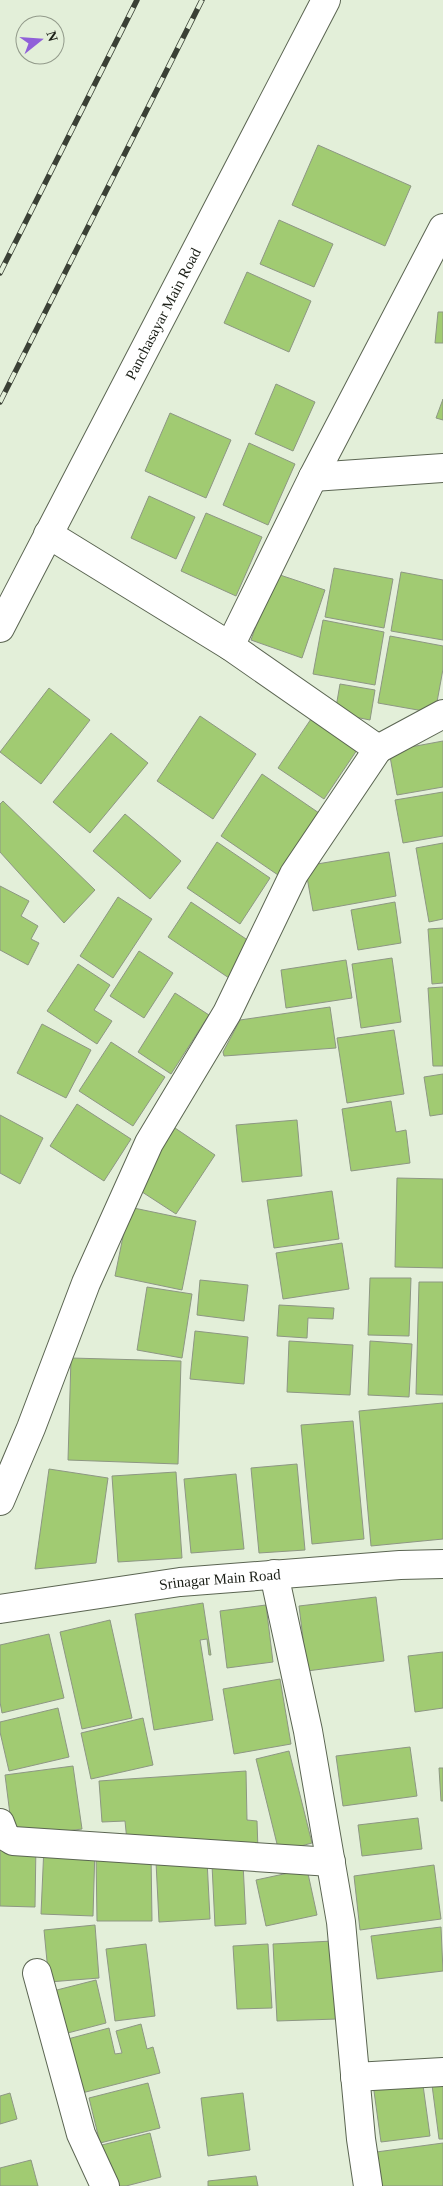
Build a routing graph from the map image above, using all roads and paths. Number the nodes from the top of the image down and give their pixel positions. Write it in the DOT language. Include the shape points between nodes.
graph roads {
  1 [pos="326,0"];
  2 [pos="441,237"];
  3 [pos="443,468"];
  4 [pos="313,477"];
  5 [pos="48,534"];
  6 [pos="0,628"];
  7 [pos="230,646"];
  8 [pos="443,714"];
  9 [pos="378,749"];
  10 [pos="0,1500"];
  11 [pos="443,1564"];
  12 [pos="274,1574"];
  13 [pos="0,1609"];
  14 [pos="0,1823"];
  15 [pos="331,1862"];
  16 [pos="37,1973"];
  17 [pos="443,2072"];
  18 [pos="356,2077"];
  19 [pos="104,2186"];
  20 [pos="368,2186"];
  1 -- 5 [label="street, Panchasayar Main Road"];
  2 -- 4 [label="street"];
  3 -- 4 [label="street"];
  4 -- 7 [label="street"];
  5 -- 6 [label="street, Panchasayar Main Road"];
  5 -- 7 [label="street"];
  7 -- 9 [label="street"];
  8 -- 9 [label="street"];
  9 -- 10 [label="street" via="294,874 227,1013 149,1143 86,1283"];
  11 -- 12 [label="street, Srinagar Main Road"];
  12 -- 13 [label="street, Srinagar Main Road" via="180,1582"];
  12 -- 15 [label="street" via="308,1731"];
  14 -- 15 [label="street" via="10,1840"];
  15 -- 18 [label="street" via="341,1922"];
  16 -- 19 [label="street" via="81,2134"];
  17 -- 18 [label="street"];
  18 -- 20 [label="street"];
}
